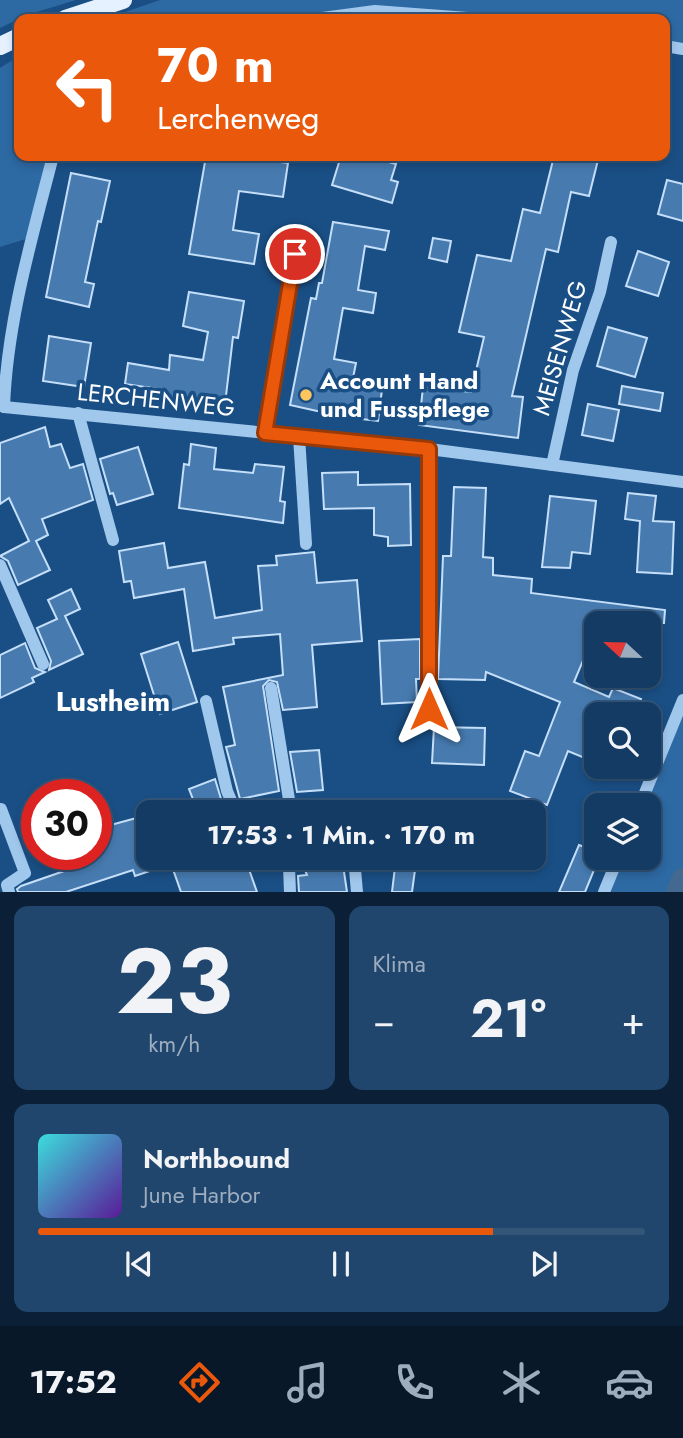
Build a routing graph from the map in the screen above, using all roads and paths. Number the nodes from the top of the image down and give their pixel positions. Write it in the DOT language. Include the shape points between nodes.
graph roads {
  1 [pos="123,0"];
  2 [pos="80,14"];
  3 [pos="352,14"];
  4 [pos="415,14"];
  5 [pos="52,161"];
  6 [pos="611,243"];
  7 [pos="295,254"];
  8 [pos="2,409"];
  9 [pos="78,413"];
  10 [pos="265,433"];
  11 [pos="299,437"];
  12 [pos="429,449"];
  13 [pos="552,465"];
  14 [pos="683,482"];
  15 [pos="113,540"];
  16 [pos="306,544"];
  17 [pos="0,565"];
  18 [pos="43,664"];
  19 [pos="271,688"];
  20 [pos="683,700"];
  21 [pos="206,701"];
  22 [pos="429,709"];
  23 [pos="645,793"];
  24 [pos="231,800"];
  25 [pos="289,800"];
  26 [pos="1,808"];
  27 [pos="290,870"];
  28 [pos="355,870"];
  29 [pos="613,870"];
  30 [pos="9,892"];
  31 [pos="290,892"];
  32 [pos="357,892"];
  33 [pos="604,892"];
  1 -- 2 [label="main road"];
  3 -- 4 [label="street"];
  5 -- 8 [label="street" via="5,367"];
  6 -- 13 [label="street, MEISENWEG" via="600,292 572,370"];
  7 -- 10 [label="street"];
  8 -- 9 [label="street, LERCHENWEG"];
  9 -- 10 [label="street, LERCHENWEG"];
  9 -- 15 [label="street"];
  10 -- 11 [label="street, LERCHENWEG"];
  11 -- 12 [label="street, LERCHENWEG"];
  11 -- 16 [label="street"];
  12 -- 13 [label="street, LERCHENWEG"];
  12 -- 22 [label="street"];
  13 -- 14 [label="street, LERCHENWEG"];
  17 -- 18 [label="street"];
  19 -- 25 [label="street"];
  20 -- 23 [label="street"];
  21 -- 24 [label="street"];
  26 -- 30 [label="street" via="25,873 7,885"];
  27 -- 31 [label="street"];
  28 -- 32 [label="street"];
  29 -- 33 [label="street"];
}
